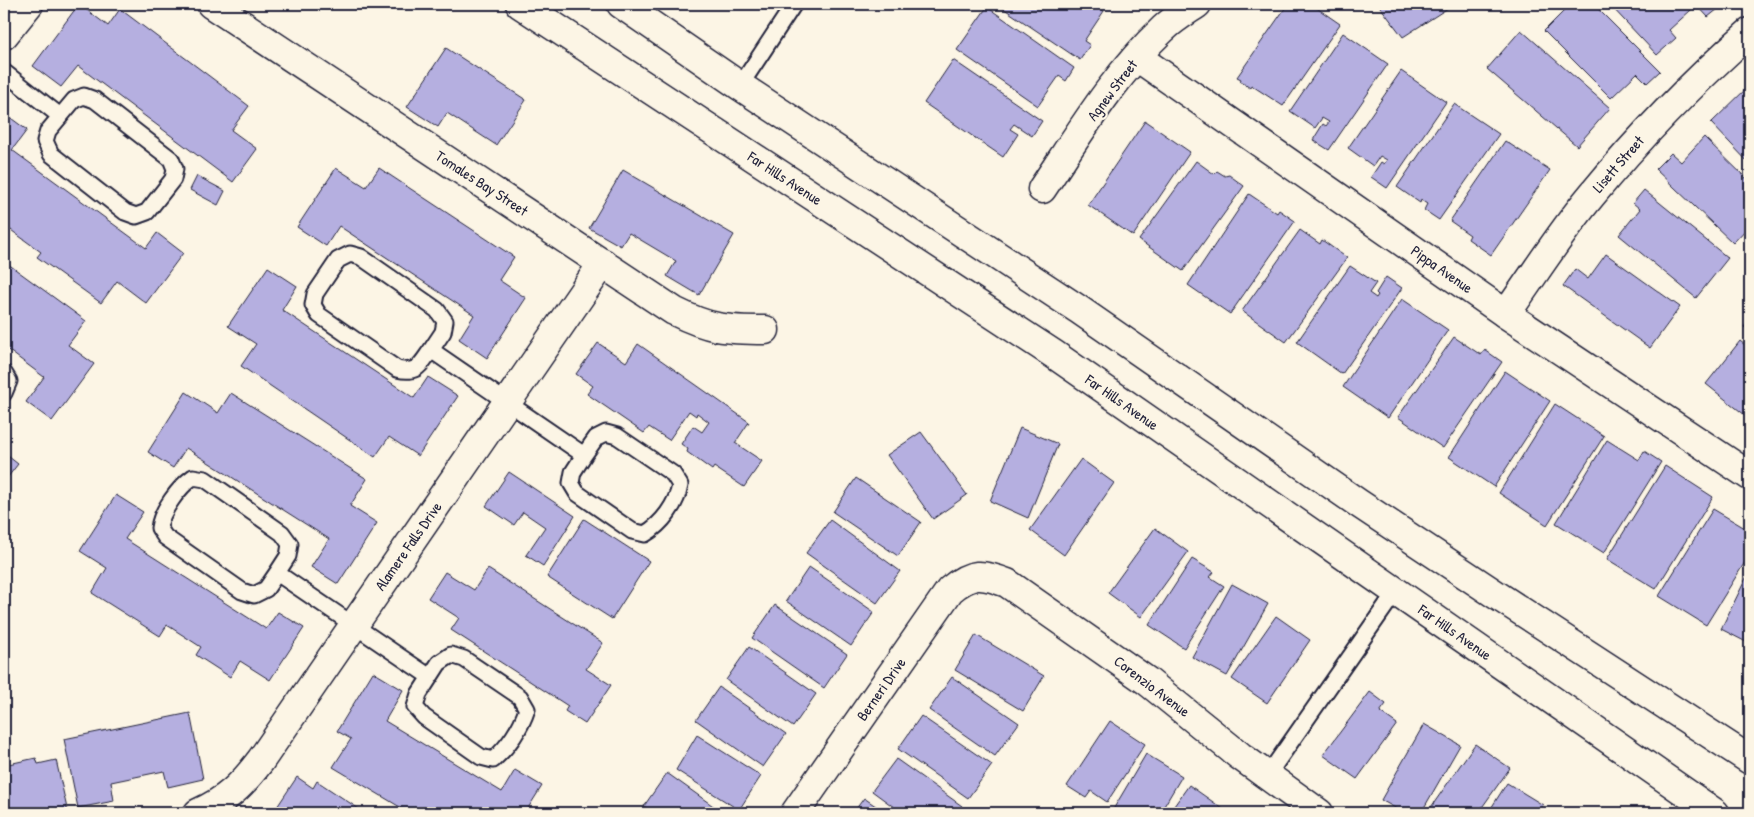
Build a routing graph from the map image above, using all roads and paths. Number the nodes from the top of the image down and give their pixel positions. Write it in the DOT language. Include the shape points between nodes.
graph roads {
  1 [pos="29,4"];
  2 [pos="211,4"];
  3 [pos="520,4"];
  4 [pos="621,4"];
  5 [pos="794,4"];
  6 [pos="1197,4"];
  7 [pos="1750,32"];
  8 [pos="4,36"];
  9 [pos="1137,57"];
  10 [pos="4,72"];
  11 [pos="740,86"];
  12 [pos="60,116"];
  13 [pos="1042,189"];
  14 [pos="604,263"];
  15 [pos="1506,314"];
  16 [pos="765,330"];
  17 [pos="430,350"];
  18 [pos="4,373"];
  19 [pos="4,392"];
  20 [pos="508,403"];
  21 [pos="584,455"];
  22 [pos="1750,476"];
  23 [pos="278,573"];
  24 [pos="977,575"];
  25 [pos="1396,590"];
  26 [pos="353,625"];
  27 [pos="430,677"];
  28 [pos="1750,760"];
  29 [pos="1267,776"];
  30 [pos="215,810"];
  31 [pos="795,813"];
  32 [pos="1319,813"];
  33 [pos="1715,813"];
  1 -- 8 [label="street"];
  2 -- 14 [label="street, Tomales Bay Street"];
  3 -- 25 [label="street, Far Hills Avenue" via="1055,355"];
  4 -- 11 [label="street"];
  5 -- 11 [label="lane"];
  6 -- 9 [label="street, Agnew Street" via="1164,28"];
  7 -- 15 [label="street, Lisett Street" via="1677,98 1623,158 1589,198"];
  9 -- 13 [label="street, Agnew Street" via="1114,84"];
  9 -- 15 [label="street, Pippa Avenue"];
  10 -- 12 [label="lane"];
  11 -- 28 [label="street" via="1078,309 1446,562"];
  12 -- 12 [label="lane" via="74,100 84,96 96,100 171,160 175,170 173,179 147,212 136,216 125,212 51,154 45,141 48,131"];
  14 -- 16 [label="street, Tomales Bay Street" via="692,320 710,327"];
  14 -- 20 [label="street, Alamere Falls Drive"];
  15 -- 22 [label="street, Pippa Avenue"];
  17 -- 17 [label="lane" via="443,332 444,321 437,310 361,257 350,254 338,260 315,294 313,305 319,315 397,369 409,372 419,367"];
  17 -- 20 [label="lane"];
  18 -- 19 [label="lane" via="9,381"];
  20 -- 21 [label="lane"];
  20 -- 26 [label="street, Alamere Falls Drive"];
  21 -- 21 [label="lane" via="596,438 606,433 616,436 673,474 680,485 678,497 656,528 645,534 632,531 577,493 571,482 573,472"];
  23 -- 23 [label="lane" via="288,556 290,544 282,533 205,479 193,477 183,484 160,518 159,528 165,537 242,591 254,596 266,589"];
  23 -- 26 [label="lane"];
  24 -- 29 [label="street, Corenzio Avenue" via="991,576 1007,583 1173,701"];
  24 -- 31 [label="street, Berneri Drive" via="962,580 950,590"];
  25 -- 29 [label="lane"];
  25 -- 33 [label="street, Far Hills Avenue"];
  26 -- 27 [label="lane"];
  26 -- 30 [label="street, Alamere Falls Drive" via="249,777"];
  27 -- 27 [label="lane" via="451,655 464,659 520,697 527,708 523,721 493,760 481,757 424,717 415,707"];
  29 -- 32 [label="street, Corenzio Avenue"];
}
